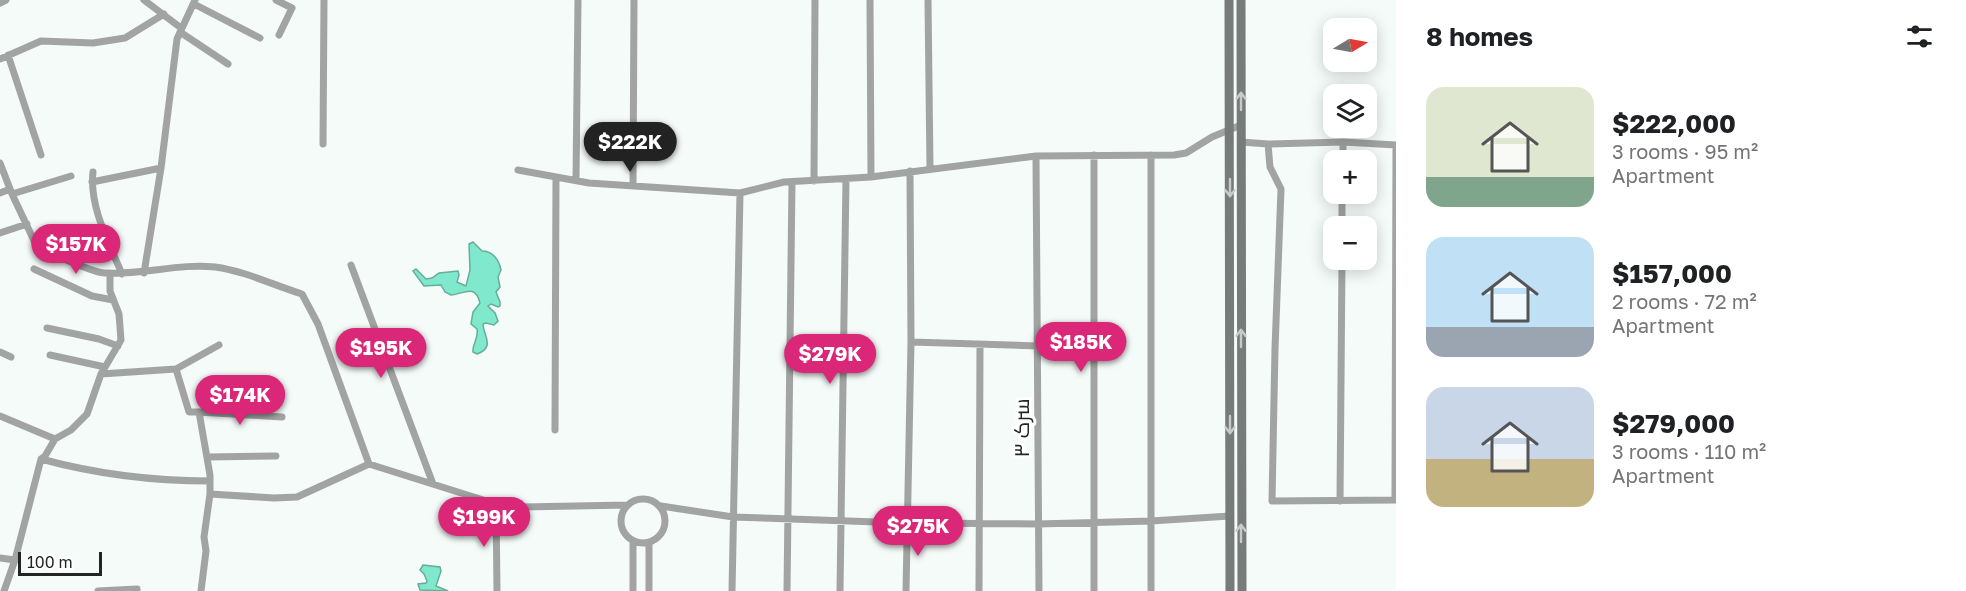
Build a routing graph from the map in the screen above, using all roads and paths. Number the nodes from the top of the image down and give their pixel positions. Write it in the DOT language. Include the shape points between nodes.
graph roads {
  1 [pos="6,0"];
  2 [pos="144,0"];
  3 [pos="276,0"];
  4 [pos="324,0"];
  5 [pos="578,0"];
  6 [pos="634,0"];
  7 [pos="815,0"];
  8 [pos="870,0"];
  9 [pos="928,0"];
  10 [pos="1229,0"];
  11 [pos="1241,0"];
  12 [pos="195,2"];
  13 [pos="0,3"];
  14 [pos="293,4"];
  15 [pos="164,14"];
  16 [pos="180,30"];
  17 [pos="279,35"];
  18 [pos="260,38"];
  19 [pos="8,55"];
  20 [pos="0,58"];
  21 [pos="228,64"];
  22 [pos="1241,125"];
  23 [pos="1229,130"];
  24 [pos="1241,142"];
  25 [pos="1343,142"];
  26 [pos="323,144"];
  27 [pos="1268,144"];
  28 [pos="1396,145"];
  29 [pos="1343,150"];
  30 [pos="41,155"];
  31 [pos="1094,155"];
  32 [pos="1151,155"];
  33 [pos="1036,156"];
  34 [pos="0,163"];
  35 [pos="160,168"];
  36 [pos="930,169"];
  37 [pos="519,170"];
  38 [pos="910,171"];
  39 [pos="93,172"];
  40 [pos="71,176"];
  41 [pos="556,177"];
  42 [pos="871,177"];
  43 [pos="846,179"];
  44 [pos="576,180"];
  45 [pos="814,181"];
  46 [pos="92,182"];
  47 [pos="792,182"];
  48 [pos="633,186"];
  49 [pos="11,192"];
  50 [pos="0,193"];
  51 [pos="740,193"];
  52 [pos="27,224"];
  53 [pos="0,233"];
  54 [pos="351,265"];
  55 [pos="34,269"];
  56 [pos="1342,270"];
  57 [pos="110,273"];
  58 [pos="144,273"];
  59 [pos="122,274"];
  60 [pos="113,300"];
  61 [pos="46,328"];
  62 [pos="911,342"];
  63 [pos="219,345"];
  64 [pos="980,345"];
  65 [pos="118,346"];
  66 [pos="1038,346"];
  67 [pos="0,352"];
  68 [pos="50,355"];
  69 [pos="11,357"];
  70 [pos="176,369"];
  71 [pos="103,371"];
  72 [pos="198,412"];
  73 [pos="0,416"];
  74 [pos="282,417"];
  75 [pos="555,430"];
  76 [pos="55,440"];
  77 [pos="276,456"];
  78 [pos="207,457"];
  79 [pos="41,459"];
  80 [pos="369,464"];
  81 [pos="210,481"];
  82 [pos="433,484"];
  83 [pos="210,494"];
  84 [pos="1396,500"];
  85 [pos="1340,501"];
  86 [pos="496,504"];
  87 [pos="628,505"];
  88 [pos="661,506"];
  89 [pos="1230,516"];
  90 [pos="732,517"];
  91 [pos="787,519"];
  92 [pos="1150,521"];
  93 [pos="841,522"];
  94 [pos="1093,522"];
  95 [pos="906,523"];
  96 [pos="978,524"];
  97 [pos="1038,524"];
  98 [pos="633,540"];
  99 [pos="649,542"];
  100 [pos="0,558"];
  101 [pos="15,561"];
  102 [pos="4,591"];
  103 [pos="98,591"];
  104 [pos="137,591"];
  105 [pos="201,591"];
  106 [pos="497,591"];
  107 [pos="633,591"];
  108 [pos="649,591"];
  109 [pos="732,591"];
  110 [pos="787,591"];
  111 [pos="840,591"];
  112 [pos="906,591"];
  113 [pos="979,591"];
  114 [pos="1039,591"];
  115 [pos="1094,591"];
  116 [pos="1151,591"];
  117 [pos="1230,591"];
  118 [pos="1242,591"];
  1 -- 13 [label="street"];
  2 -- 15 [label="street"];
  3 -- 14 [label="street"];
  4 -- 26 [label="street"];
  5 -- 44 [label="street"];
  6 -- 48 [label="street"];
  7 -- 45 [label="street"];
  8 -- 42 [label="street"];
  9 -- 36 [label="street"];
  10 -- 23 [label="main road"];
  22 -- 11 [label="main road, one-way"];
  12 -- 16 [label="street"];
  12 -- 18 [label="street"];
  14 -- 17 [label="street"];
  15 -- 16 [label="street"];
  15 -- 19 [label="street" via="125,38 93,43 41,41"];
  16 -- 21 [label="street"];
  16 -- 35 [label="street"];
  19 -- 20 [label="street"];
  19 -- 30 [label="street"];
  22 -- 23 [label="street"];
  22 -- 24 [label="main road"];
  23 -- 32 [label="street" via="1186,153"];
  23 -- 89 [label="main road, one-way"];
  24 -- 27 [label="street"];
  118 -- 24 [label="main road, one-way"];
  25 -- 27 [label="street"];
  25 -- 28 [label="street"];
  25 -- 29 [label="street"];
  27 -- 85 [label="street" via="1270,166 1281,189 1272,501"];
  28 -- 84 [label="street"];
  31 -- 32 [label="street"];
  31 -- 33 [label="street"];
  31 -- 94 [label="street"];
  32 -- 92 [label="street"];
  33 -- 36 [label="street"];
  33 -- 66 [label="street, سرک ۳"];
  34 -- 49 [label="street"];
  35 -- 46 [label="street"];
  35 -- 58 [label="street"];
  36 -- 38 [label="street"];
  37 -- 41 [label="street"];
  38 -- 42 [label="street"];
  38 -- 62 [label="street"];
  39 -- 46 [label="street"];
  40 -- 49 [label="street"];
  41 -- 44 [label="street"];
  41 -- 75 [label="street"];
  42 -- 43 [label="street"];
  43 -- 45 [label="street"];
  43 -- 93 [label="street"];
  44 -- 48 [label="street"];
  45 -- 47 [label="street"];
  46 -- 59 [label="street" via="105,234"];
  47 -- 51 [label="street"];
  47 -- 91 [label="street"];
  48 -- 51 [label="street"];
  49 -- 50 [label="street"];
  49 -- 52 [label="street"];
  51 -- 90 [label="street"];
  52 -- 53 [label="street"];
  52 -- 57 [label="street" via="37,247 103,274"];
  54 -- 82 [label="street"];
  55 -- 60 [label="street" via="92,296"];
  56 -- 85 [label="street"];
  57 -- 59 [label="street"];
  57 -- 60 [label="street"];
  58 -- 59 [label="street"];
  58 -- 80 [label="street" via="214,267 302,294 318,324"];
  60 -- 65 [label="street" via="121,340"];
  61 -- 65 [label="street"];
  62 -- 64 [label="street"];
  62 -- 95 [label="street"];
  63 -- 70 [label="street"];
  64 -- 66 [label="street"];
  64 -- 96 [label="street"];
  65 -- 71 [label="street"];
  66 -- 97 [label="street, سرک ۳"];
  67 -- 69 [label="street"];
  68 -- 71 [label="street"];
  70 -- 71 [label="street"];
  70 -- 72 [label="street" via="189,412"];
  71 -- 76 [label="street" via="87,414"];
  72 -- 74 [label="street"];
  72 -- 78 [label="street"];
  73 -- 76 [label="street"];
  76 -- 79 [label="street"];
  77 -- 78 [label="street"];
  78 -- 81 [label="street"];
  79 -- 81 [label="street" via="84,471"];
  79 -- 101 [label="street"];
  80 -- 82 [label="street"];
  80 -- 83 [label="street" via="297,496"];
  81 -- 83 [label="street"];
  82 -- 86 [label="street"];
  83 -- 105 [label="street"];
  84 -- 85 [label="street"];
  86 -- 87 [label="street"];
  86 -- 106 [label="street"];
  87 -- 88 [label="street" via="650,499"];
  87 -- 98 [label="street" via="621,524"];
  88 -- 90 [label="street"];
  88 -- 99 [label="street" via="665,527 661,535"];
  89 -- 92 [label="street"];
  89 -- 117 [label="main road"];
  90 -- 91 [label="street"];
  90 -- 109 [label="street"];
  91 -- 93 [label="street"];
  91 -- 110 [label="street"];
  92 -- 94 [label="street"];
  92 -- 116 [label="street"];
  93 -- 95 [label="street"];
  93 -- 111 [label="street"];
  94 -- 97 [label="street"];
  94 -- 115 [label="street"];
  95 -- 96 [label="street"];
  95 -- 112 [label="street"];
  96 -- 97 [label="street"];
  96 -- 113 [label="street"];
  97 -- 114 [label="street, سرک ۳"];
  98 -- 99 [label="street"];
  98 -- 107 [label="street"];
  99 -- 108 [label="street"];
  100 -- 101 [label="street"];
  101 -- 102 [label="street"];
  103 -- 104 [label="street"];
}
